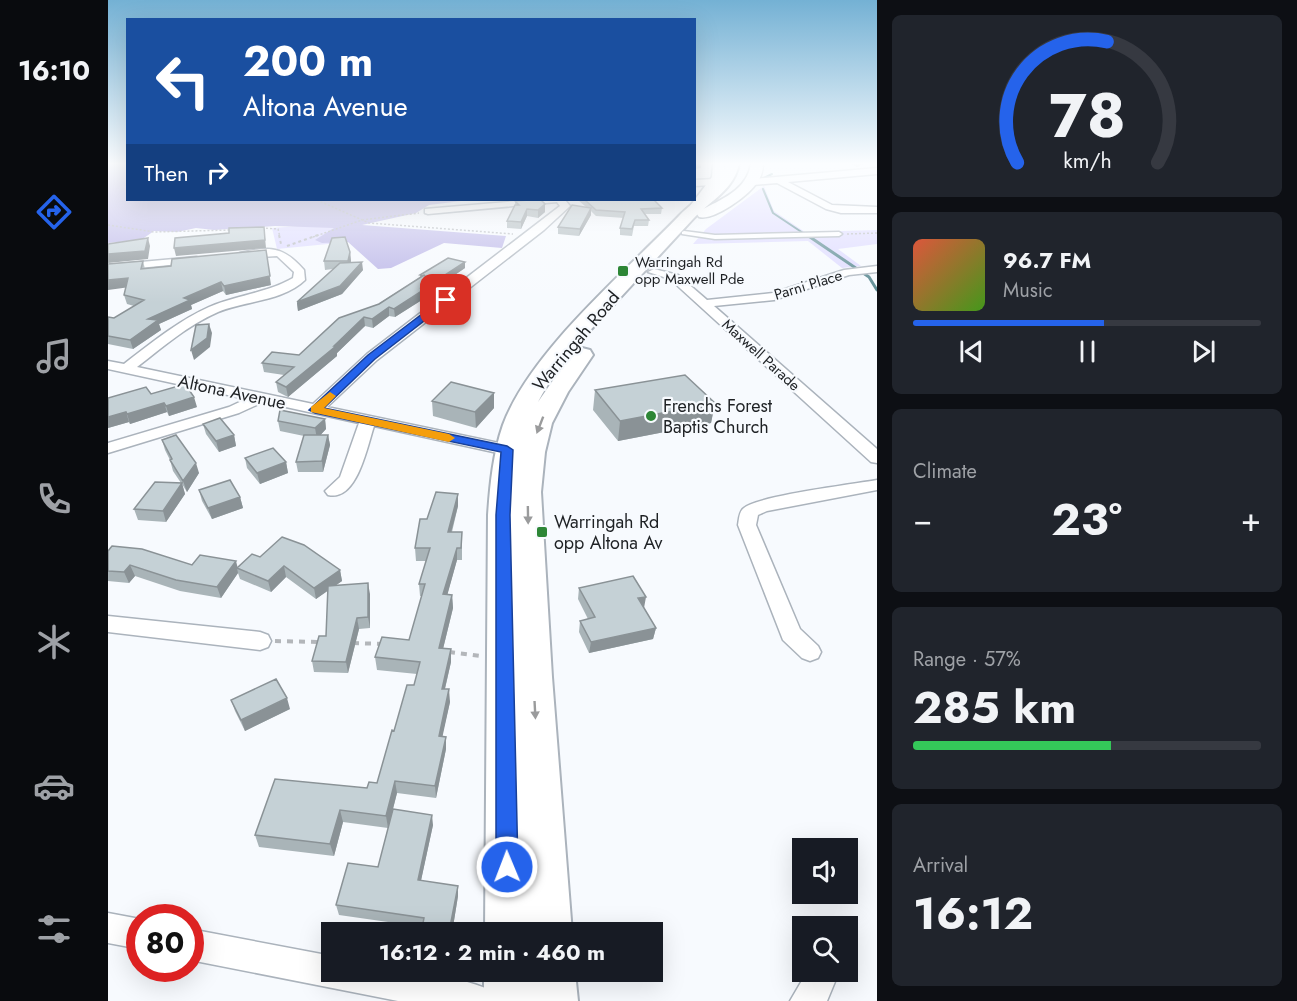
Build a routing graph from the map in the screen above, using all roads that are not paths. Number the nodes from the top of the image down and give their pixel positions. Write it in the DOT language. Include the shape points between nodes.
graph roads {
  1 [pos="443,210"];
  2 [pos="561,210"];
  3 [pos="701,210"];
  4 [pos="840,210"];
  5 [pos="877,210"];
  6 [pos="428,211"];
  7 [pos="684,233"];
  8 [pos="839,234"];
  9 [pos="227,257"];
  10 [pos="203,259"];
  11 [pos="108,268"];
  12 [pos="877,269"];
  13 [pos="645,271"];
  14 [pos="704,304"];
  15 [pos="108,365"];
  16 [pos="126,369"];
  17 [pos="260,398"];
  18 [pos="315,410"];
  19 [pos="368,421"];
  20 [pos="108,448"];
  21 [pos="519,453"];
  22 [pos="877,458"];
  23 [pos="877,485"];
  24 [pos="334,491"];
  25 [pos="108,624"];
  26 [pos="260,641"];
  27 [pos="810,652"];
  28 [pos="509,922"];
  29 [pos="547,922"];
  30 [pos="108,928"];
  31 [pos="126,931"];
  32 [pos="204,947"];
  33 [pos="321,970"];
  34 [pos="383,982"];
  35 [pos="509,982"];
  36 [pos="551,982"];
  37 [pos="819,982"];
  38 [pos="479,1001"];
  39 [pos="510,1001"];
  40 [pos="552,1001"];
  41 [pos="806,1001"];
  1 -- 6 [label="street"];
  2 -- 18 [label="street" via="372,357"];
  3 -- 7 [label="highway, Warringah Road"];
  3 -- 13 [label="highway, Warringah Road"];
  4 -- 5 [label="street"];
  7 -- 8 [label="lane" via="714,237"];
  7 -- 13 [label="highway, Warringah Road"];
  9 -- 16 [label="street" via="278,250 300,272 299,279 289,286 193,319"];
  10 -- 11 [label="street"];
  12 -- 14 [label="street, Parni Place" via="848,273 774,296"];
  13 -- 14 [label="street, Maxwell Parade" via="674,277"];
  13 -- 21 [label="highway, Warringah Road" via="556,392 536,434"];
  14 -- 22 [label="street, Maxwell Parade"];
  15 -- 16 [label="street, Altona Avenue"];
  16 -- 17 [label="street, Altona Avenue"];
  17 -- 18 [label="street, Altona Avenue"];
  17 -- 20 [label="street" via="234,410"];
  18 -- 19 [label="street, Altona Avenue"];
  19 -- 21 [label="street, Altona Avenue"];
  19 -- 24 [label="street" via="348,480"];
  21 -- 28 [label="highway, Warringah Road" via="504,479"];
  21 -- 29 [label="highway, Warringah Road, one-way" via="527,507"];
  23 -- 27 [label="street" via="762,506 750,512 747,525 791,634"];
  25 -- 26 [label="street"];
  30 -- 31 [label="street"];
  32 -- 33 [label="street"];
  34 -- 38 [label="street"];
  35 -- 39 [label="highway"];
  36 -- 40 [label="highway"];
  37 -- 41 [label="street" via="813,996"];
}
